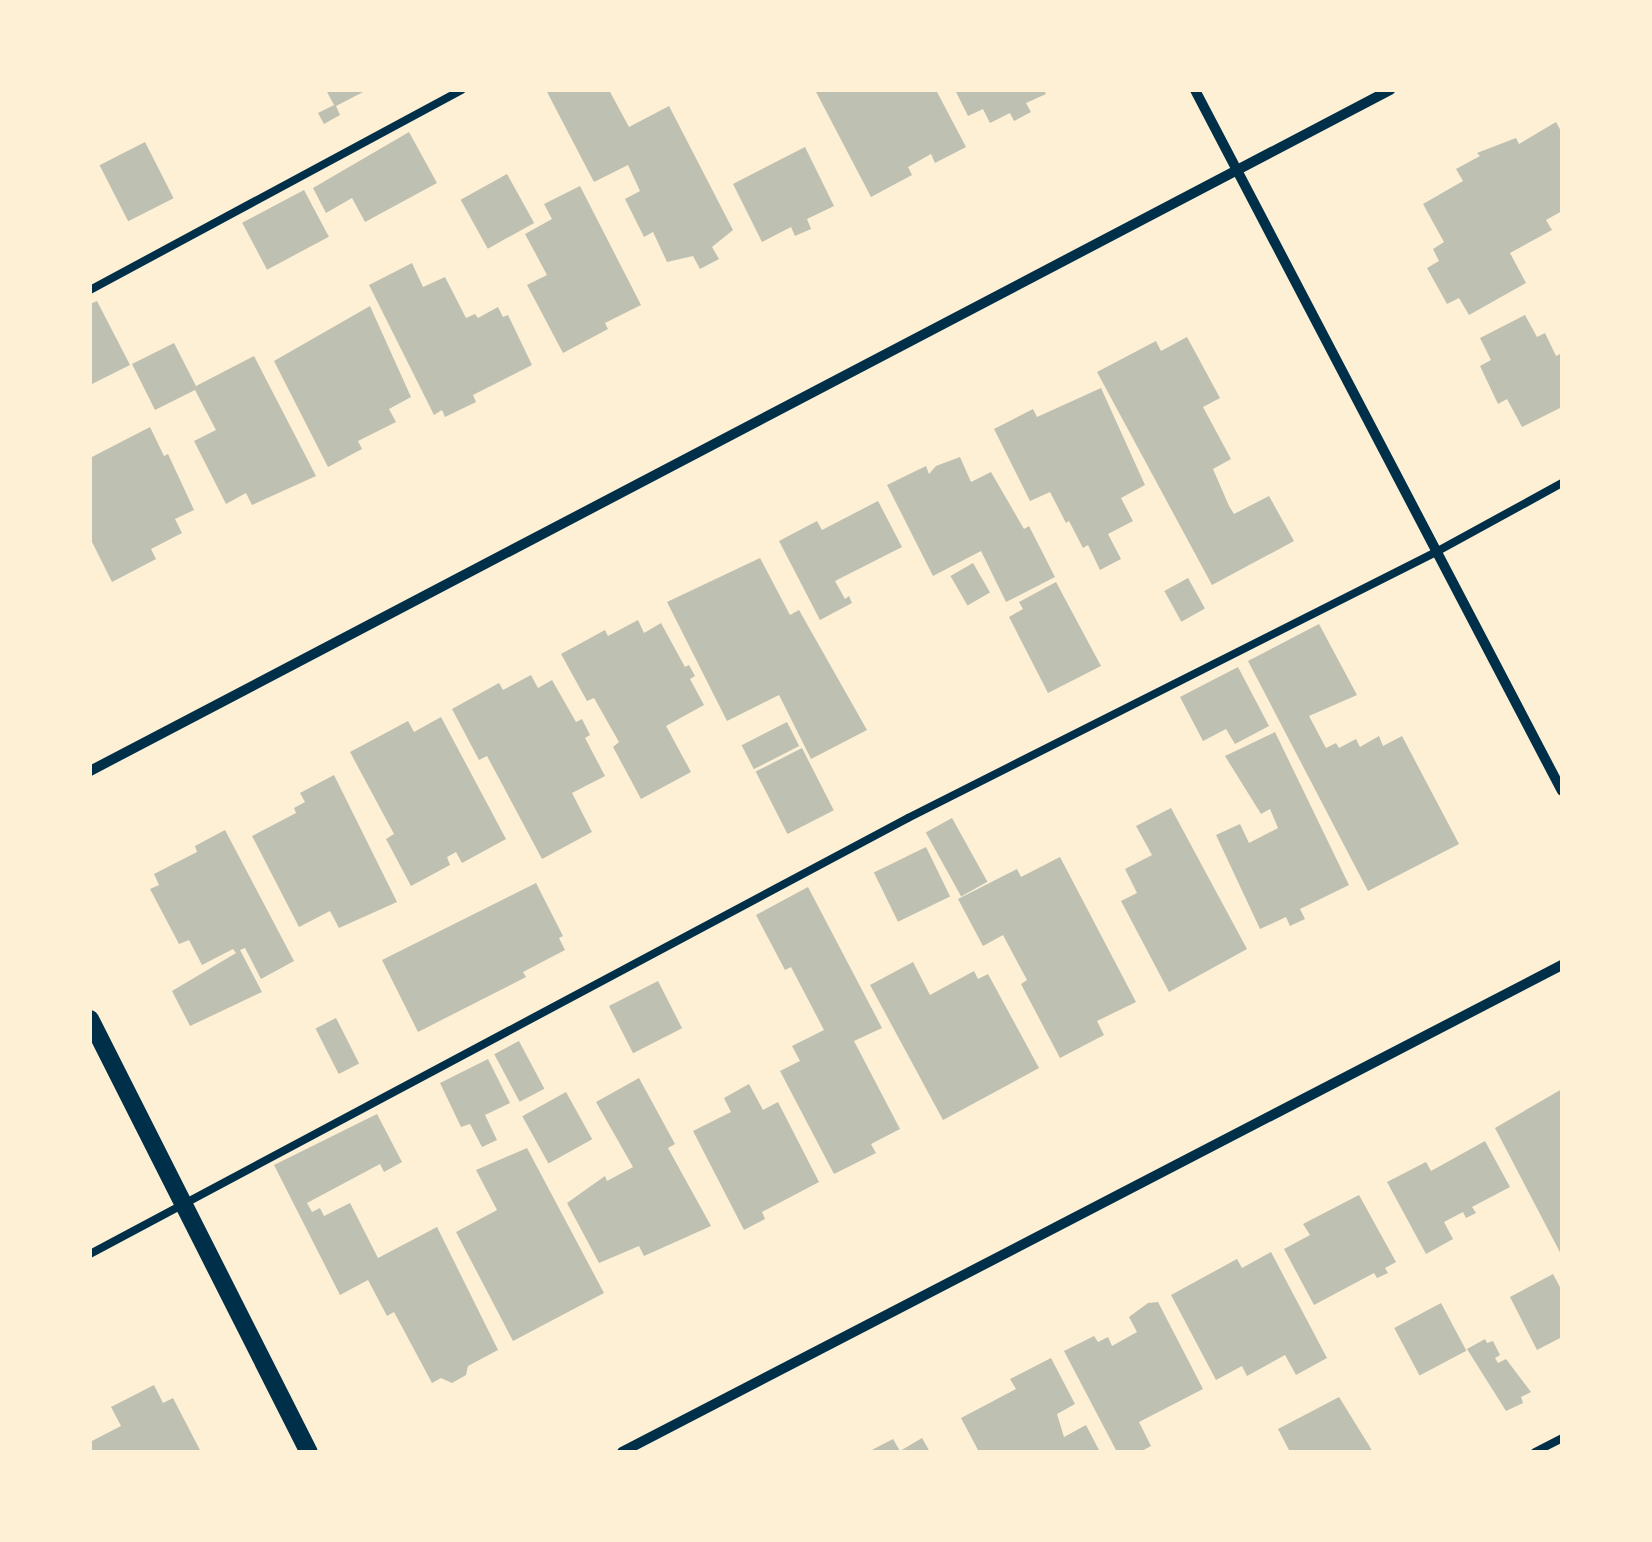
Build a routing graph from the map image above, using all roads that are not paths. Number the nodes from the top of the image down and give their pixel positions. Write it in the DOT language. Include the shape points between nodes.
graph roads {
  1 [pos="462,90"];
  2 [pos="1195,90"];
  3 [pos="1390,90"];
  4 [pos="1237,170"];
  5 [pos="90,290"];
  6 [pos="1562,484"];
  7 [pos="1436,552"];
  8 [pos="90,770"];
  9 [pos="1562,791"];
  10 [pos="1562,964"];
  11 [pos="90,1019"];
  12 [pos="188,1206"];
  13 [pos="90,1254"];
  14 [pos="1562,1438"];
  15 [pos="309,1452"];
  16 [pos="622,1452"];
  17 [pos="1535,1452"];
  1 -- 5 [label="lane"];
  2 -- 4 [label="street"];
  3 -- 4 [label="street"];
  4 -- 7 [label="street"];
  4 -- 8 [label="street"];
  6 -- 7 [label="lane"];
  7 -- 9 [label="street"];
  7 -- 12 [label="lane" via="908,818"];
  10 -- 16 [label="street"];
  11 -- 12 [label="street"];
  12 -- 13 [label="lane"];
  12 -- 15 [label="street"];
  14 -- 17 [label="lane"];
}
